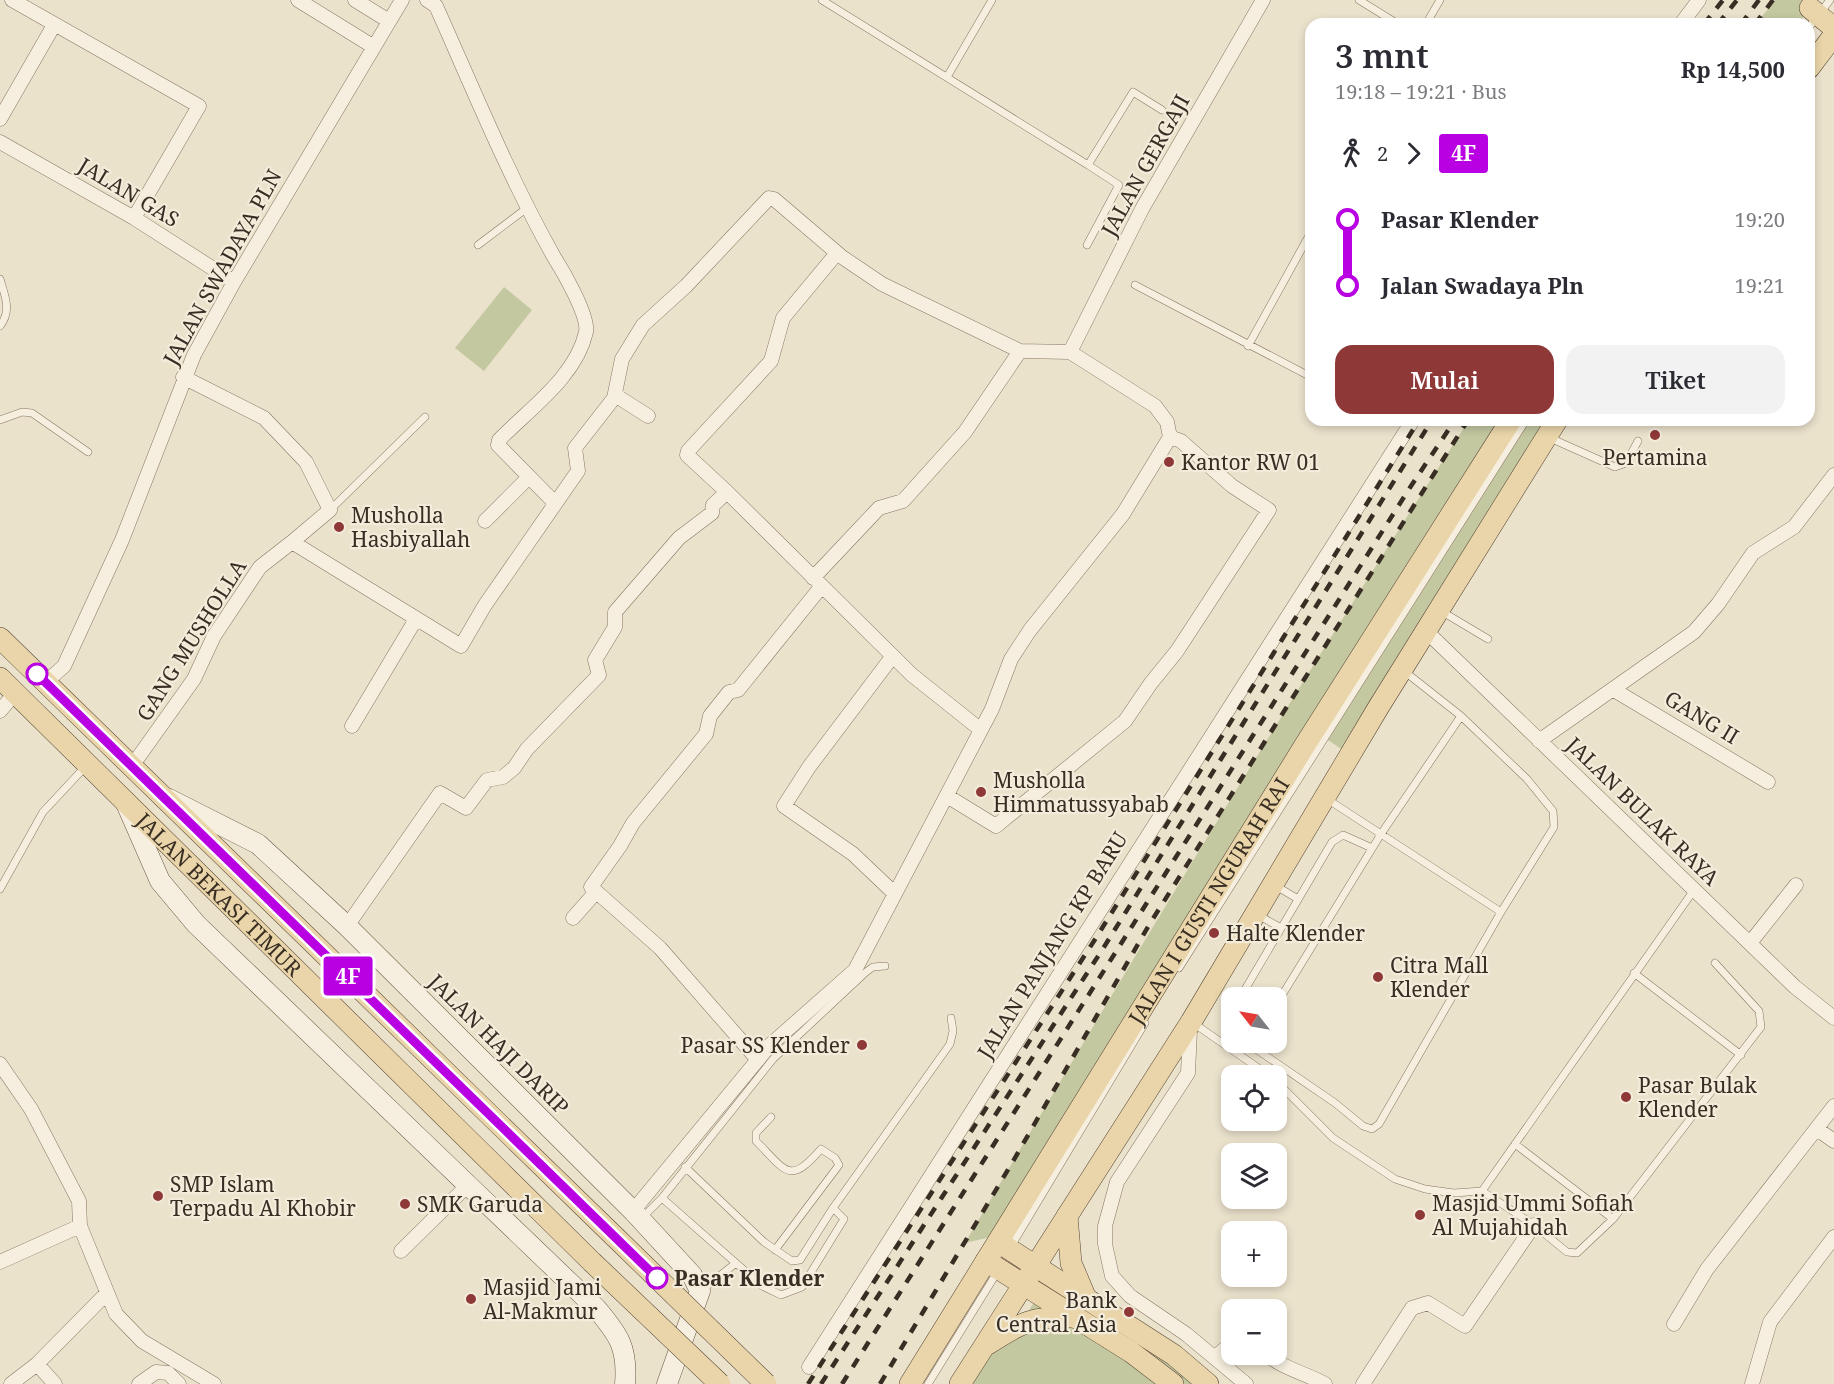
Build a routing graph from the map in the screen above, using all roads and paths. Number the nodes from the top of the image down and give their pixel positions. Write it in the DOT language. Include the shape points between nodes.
graph roads {
  1 [pos="12,0"];
  2 [pos="298,0"];
  3 [pos="355,0"];
  4 [pos="402,0"];
  5 [pos="427,0"];
  6 [pos="822,0"];
  7 [pos="992,0"];
  8 [pos="1263,0"];
  9 [pos="1359,0"];
  10 [pos="1440,0"];
  11 [pos="1699,0"];
  12 [pos="1388,18"];
  13 [pos="1430,18"];
  14 [pos="1686,18"];
  15 [pos="389,21"];
  16 [pos="54,25"];
  17 [pos="1834,35"];
  18 [pos="374,47"];
  19 [pos="1815,60"];
  20 [pos="947,77"];
  21 [pos="1162,110"];
  22 [pos="0,119"];
  23 [pos="0,142"];
  24 [pos="1088,165"];
  25 [pos="527,208"];
  26 [pos="134,218"];
  27 [pos="1305,243"];
  28 [pos="478,245"];
  29 [pos="1087,245"];
  30 [pos="837,253"];
  31 [pos="0,279"];
  32 [pos="234,282"];
  33 [pos="1135,285"];
  34 [pos="0,326"];
  35 [pos="1248,346"];
  36 [pos="1020,351"];
  37 [pos="1070,352"];
  38 [pos="1305,374"];
  39 [pos="183,377"];
  40 [pos="615,395"];
  41 [pos="648,416"];
  42 [pos="425,417"];
  43 [pos="0,420"];
  44 [pos="1409,426"];
  45 [pos="1507,426"];
  46 [pos="1522,426"];
  47 [pos="1552,428"];
  48 [pos="1170,436"];
  49 [pos="1638,441"];
  50 [pos="88,452"];
  51 [pos="1834,475"];
  52 [pos="529,477"];
  53 [pos="727,492"];
  54 [pos="554,502"];
  55 [pos="330,510"];
  56 [pos="485,521"];
  57 [pos="292,542"];
  58 [pos="817,582"];
  59 [pos="1439,610"];
  60 [pos="416,619"];
  61 [pos="1426,631"];
  62 [pos="0,638"];
  63 [pos="1488,639"];
  64 [pos="892,657"];
  65 [pos="64,666"];
  66 [pos="1402,669"];
  67 [pos="45,682"];
  68 [pos="7,685"];
  69 [pos="1614,690"];
  70 [pos="68,705"];
  71 [pos="0,711"];
  72 [pos="1461,716"];
  73 [pos="352,726"];
  74 [pos="981,730"];
  75 [pos="1539,741"];
  76 [pos="88,764"];
  77 [pos="132,766"];
  78 [pos="1768,782"];
  79 [pos="164,796"];
  80 [pos="947,796"];
  81 [pos="1324,798"];
  82 [pos="125,800"];
  83 [pos="1381,834"];
  84 [pos="1372,848"];
  85 [pos="1274,884"];
  86 [pos="1796,885"];
  87 [pos="0,889"];
  88 [pos="1694,890"];
  89 [pos="596,892"];
  90 [pos="894,893"];
  91 [pos="1298,899"];
  92 [pos="1501,912"];
  93 [pos="1256,914"];
  94 [pos="573,918"];
  95 [pos="347,926"];
  96 [pos="1281,928"];
  97 [pos="1750,944"];
  98 [pos="1715,963"];
  99 [pos="885,966"];
  100 [pos="1634,973"];
  101 [pos="1173,978"];
  102 [pos="1246,987"];
  103 [pos="1287,987"];
  104 [pos="951,1018"];
  105 [pos="1148,1018"];
  106 [pos="1834,1018"];
  107 [pos="1195,1024"];
  108 [pos="1265,1053"];
  109 [pos="1742,1055"];
  110 [pos="758,1060"];
  111 [pos="0,1064"];
  112 [pos="1254,1065"];
  113 [pos="1287,1092"];
  114 [pos="1834,1106"];
  115 [pos="771,1117"];
  116 [pos="1817,1129"];
  117 [pos="1834,1141"];
  118 [pos="1515,1144"];
  119 [pos="685,1167"];
  120 [pos="468,1185"];
  121 [pos="1482,1191"];
  122 [pos="662,1198"];
  123 [pos="833,1208"];
  124 [pos="636,1215"];
  125 [pos="1067,1216"];
  126 [pos="1613,1219"];
  127 [pos="1534,1225"];
  128 [pos="80,1226"];
  129 [pos="1834,1237"];
  130 [pos="1004,1246"];
  131 [pos="401,1251"];
  132 [pos="775,1251"];
  133 [pos="0,1262"];
  134 [pos="736,1263"];
  135 [pos="993,1265"];
  136 [pos="1035,1265"];
  137 [pos="1022,1284"];
  138 [pos="700,1291"];
  139 [pos="107,1293"];
  140 [pos="1085,1296"];
  141 [pos="1076,1317"];
  142 [pos="1674,1324"];
  143 [pos="1186,1334"];
  144 [pos="980,1349"];
  145 [pos="1221,1352"];
  146 [pos="1174,1355"];
  147 [pos="1215,1357"];
  148 [pos="37,1364"];
  149 [pos="1279,1365"];
  150 [pos="809,1367"];
  151 [pos="11,1384"];
  152 [pos="55,1384"];
  153 [pos="140,1384"];
  154 [pos="179,1384"];
  155 [pos="214,1384"];
  156 [pos="625,1384"];
  157 [pos="667,1384"];
  158 [pos="720,1384"];
  159 [pos="766,1384"];
  160 [pos="910,1384"];
  161 [pos="928,1384"];
  162 [pos="960,1384"];
  163 [pos="1173,1384"];
  164 [pos="1208,1384"];
  165 [pos="1246,1384"];
  166 [pos="1325,1384"];
  167 [pos="1363,1384"];
  168 [pos="1752,1384"];
  1 -- 16 [label="street"];
  2 -- 18 [label="street"];
  3 -- 15 [label="street"];
  4 -- 15 [label="street, JALAN SWADAYA PLN"];
  5 -- 25 [label="street" via="436,6"];
  6 -- 20 [label="lane"];
  7 -- 20 [label="lane"];
  8 -- 37 [label="street, JALAN GERGAJI" via="1142,209"];
  9 -- 12 [label="lane"];
  10 -- 13 [label="lane"];
  11 -- 14 [label="street"];
  15 -- 18 [label="street, JALAN SWADAYA PLN"];
  16 -- 22 [label="street"];
  16 -- 26 [label="street" via="199,106"];
  17 -- 19 [label="main road"];
  18 -- 32 [label="street, JALAN SWADAYA PLN"];
  20 -- 24 [label="lane"];
  21 -- 24 [label="lane" via="1133,92"];
  23 -- 26 [label="street, JALAN GAS"];
  24 -- 29 [label="lane" via="1119,185"];
  25 -- 28 [label="lane"];
  25 -- 52 [label="street" via="567,279 586,328 569,368 499,440 498,445"];
  26 -- 32 [label="street, JALAN GAS"];
  27 -- 35 [label="lane"];
  30 -- 36 [label="street" via="882,284"];
  30 -- 40 [label="street" via="774,199 766,199 686,286 643,325 622,359"];
  30 -- 53 [label="street" via="783,318 771,361 688,452"];
  31 -- 34 [label="lane" via="8,304"];
  32 -- 39 [label="street, JALAN SWADAYA PLN"];
  33 -- 35 [label="lane"];
  35 -- 38 [label="lane"];
  36 -- 37 [label="street"];
  36 -- 58 [label="street" via="964,432 903,501 879,508"];
  37 -- 48 [label="street" via="1155,406 1167,422"];
  39 -- 55 [label="street" via="264,418 306,462"];
  39 -- 65 [label="street, JALAN SWADAYA PLN" via="122,540"];
  40 -- 41 [label="street"];
  40 -- 54 [label="street" via="575,448 579,469"];
  42 -- 55 [label="lane"];
  43 -- 50 [label="lane" via="22,412 32,413"];
  44 -- 150 [label="street, JALAN PANJANG KP BARU"];
  45 -- 130 [label="main road, JALAN I GUSTI NGURAH RAI" via="1300,753"];
  46 -- 101 [label="lane"];
  47 -- 49 [label="lane" via="1616,467 1626,463"];
  47 -- 59 [label="main road"];
  48 -- 74 [label="street" via="1123,514 1021,644"];
  48 -- 80 [label="street" via="1269,510 1177,651 1125,721 996,826"];
  51 -- 69 [label="street" via="1794,527 1753,553 1694,632"];
  52 -- 54 [label="street"];
  52 -- 56 [label="street"];
  53 -- 58 [label="street"];
  53 -- 95 [label="street" via="713,505 712,513 667,551 615,612 615,627 595,660 599,675 514,768 499,779 487,780 466,808 440,793"];
  54 -- 60 [label="street" via="461,646"];
  55 -- 57 [label="street, GANG MUSHOLLA"];
  57 -- 60 [label="street"];
  57 -- 77 [label="street, GANG MUSHOLLA" via="260,567 214,636 194,679"];
  58 -- 64 [label="street"];
  58 -- 89 [label="street" via="738,690 729,692 713,712 706,734 633,823 591,887"];
  59 -- 61 [label="main road"];
  59 -- 63 [label="lane"];
  60 -- 73 [label="street"];
  61 -- 66 [label="main road"];
  61 -- 75 [label="street, JALAN BULAK RAYA"];
  62 -- 67 [label="main road, JALAN BEKASI TIMUR"];
  64 -- 74 [label="street"];
  64 -- 90 [label="street" via="784,806 853,854"];
  65 -- 67 [label="street, JALAN SWADAYA PLN"];
  65 -- 70 [label="street"];
  66 -- 72 [label="lane"];
  66 -- 81 [label="main road"];
  67 -- 70 [label="main road, JALAN BEKASI TIMUR"];
  68 -- 71 [label="street"];
  68 -- 76 [label="main road, JALAN BEKASI TIMUR"];
  69 -- 75 [label="street"];
  69 -- 78 [label="street, GANG II"];
  70 -- 77 [label="main road, JALAN BEKASI TIMUR"];
  72 -- 83 [label="lane"];
  72 -- 92 [label="lane" via="1527,779 1553,811 1554,827"];
  74 -- 80 [label="street"];
  75 -- 88 [label="street, JALAN BULAK RAYA"];
  76 -- 82 [label="main road, JALAN BEKASI TIMUR"];
  76 -- 87 [label="lane" via="43,812"];
  77 -- 79 [label="main road, JALAN BEKASI TIMUR"];
  79 -- 95 [label="main road, JALAN HAJI DARIP" via="258,844"];
  79 -- 159 [label="main road, JALAN BEKASI TIMUR, bridge"];
  80 -- 90 [label="street"];
  81 -- 83 [label="lane"];
  81 -- 85 [label="main road"];
  82 -- 120 [label="main road" via="160,881 196,924"];
  82 -- 158 [label="main road, JALAN BEKASI TIMUR, bridge"];
  83 -- 84 [label="lane"];
  83 -- 92 [label="lane"];
  84 -- 91 [label="lane" via="1343,835 1337,837"];
  84 -- 103 [label="lane"];
  85 -- 91 [label="lane"];
  85 -- 93 [label="main road"];
  86 -- 97 [label="street"];
  88 -- 97 [label="street, JALAN BULAK RAYA"];
  88 -- 100 [label="lane"];
  89 -- 94 [label="street"];
  89 -- 110 [label="street" via="660,948"];
  90 -- 110 [label="street" via="855,969"];
  91 -- 96 [label="lane"];
  92 -- 108 [label="lane" via="1378,1124 1372,1128 1363,1126"];
  93 -- 96 [label="lane"];
  93 -- 107 [label="main road"];
  95 -- 124 [label="main road, JALAN HAJI DARIP"];
  96 -- 102 [label="lane"];
  97 -- 106 [label="street, JALAN BULAK RAYA"];
  98 -- 109 [label="lane" via="1762,1019 1761,1027"];
  99 -- 119 [label="lane" via="873,966 773,1059"];
  100 -- 109 [label="lane"];
  100 -- 118 [label="lane"];
  104 -- 123 [label="lane" via="950,1044"];
  105 -- 130 [label="lane"];
  107 -- 112 [label="lane"];
  107 -- 125 [label="main road"];
  107 -- 143 [label="street" via="1188,1073 1117,1182 1105,1226 1112,1276 1130,1296"];
  109 -- 126 [label="lane"];
  110 -- 124 [label="street"];
  111 -- 128 [label="street" via="31,1109 79,1201"];
  113 -- 121 [label="lane" via="1333,1138 1395,1179 1425,1189"];
  114 -- 116 [label="street"];
  115 -- 132 [label="lane" via="756,1133 756,1141 784,1169 800,1171 821,1149 836,1158 838,1165"];
  116 -- 117 [label="street"];
  116 -- 142 [label="street" via="1707,1269"];
  118 -- 121 [label="lane"];
  118 -- 126 [label="lane"];
  119 -- 122 [label="lane"];
  119 -- 132 [label="lane"];
  120 -- 131 [label="street"];
  120 -- 156 [label="main road" via="579,1289 609,1323 623,1345 627,1363"];
  121 -- 127 [label="lane"];
  122 -- 124 [label="lane"];
  122 -- 134 [label="lane"];
  123 -- 132 [label="lane" via="800,1260 792,1261"];
  123 -- 134 [label="lane" via="844,1219 802,1287 781,1294 762,1286"];
  124 -- 138 [label="main road, JALAN HAJI DARIP" via="692,1275"];
  125 -- 136 [label="main road"];
  125 -- 140 [label="main road" via="1071,1263"];
  126 -- 127 [label="lane" via="1577,1253 1567,1252"];
  127 -- 167 [label="street" via="1466,1326 1428,1303 1413,1308"];
  128 -- 133 [label="street"];
  128 -- 139 [label="street"];
  129 -- 168 [label="street" via="1770,1322"];
  130 -- 135 [label="main road, JALAN I GUSTI NGURAH RAI"];
  130 -- 136 [label="main road"];
  134 -- 138 [label="lane"];
  135 -- 137 [label="main road"];
  135 -- 160 [label="main road, JALAN I GUSTI NGURAH RAI"];
  135 -- 161 [label="lane"];
  136 -- 137 [label="main road"];
  136 -- 140 [label="main road"];
  137 -- 141 [label="main road"];
  137 -- 144 [label="main road"];
  138 -- 157 [label="main road"];
  139 -- 148 [label="street"];
  139 -- 155 [label="street" via="116,1314 142,1341"];
  140 -- 146 [label="main road"];
  141 -- 144 [label="main road" via="1042,1317 1020,1323"];
  141 -- 163 [label="main road"];
  143 -- 146 [label="street"];
  143 -- 147 [label="street"];
  144 -- 162 [label="main road"];
  145 -- 147 [label="street"];
  146 -- 164 [label="main road"];
  147 -- 165 [label="street"];
  148 -- 151 [label="street"];
  148 -- 152 [label="street"];
  149 -- 166 [label="street"];
  153 -- 154 [label="street" via="156,1372 168,1373"];
}
